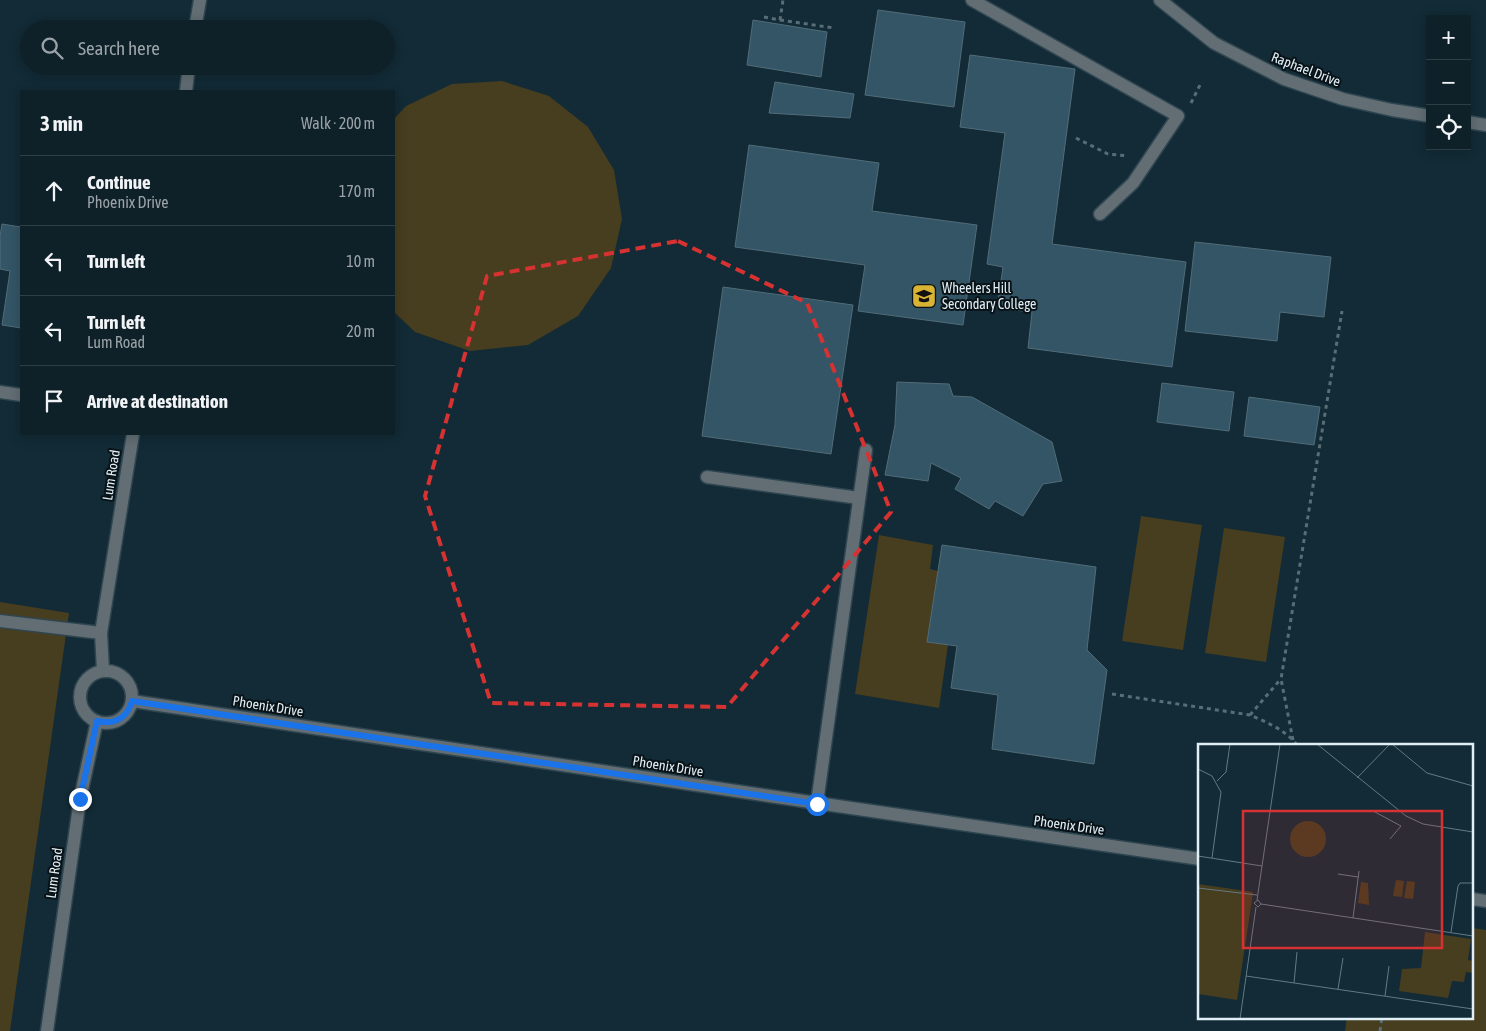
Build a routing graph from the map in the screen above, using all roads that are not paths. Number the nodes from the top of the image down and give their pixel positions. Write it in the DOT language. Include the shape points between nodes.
graph roads {
  1 [pos="200,0"];
  2 [pos="972,0"];
  3 [pos="1160,0"];
  4 [pos="197,20"];
  5 [pos="189,75"];
  6 [pos="186,90"];
  7 [pos="1426,115"];
  8 [pos="1471,123"];
  9 [pos="1486,125"];
  10 [pos="1100,214"];
  11 [pos="0,392"];
  12 [pos="20,395"];
  13 [pos="133,435"];
  14 [pos="866,450"];
  15 [pos="707,477"];
  16 [pos="859,498"];
  17 [pos="0,621"];
  18 [pos="101,633"];
  19 [pos="103,670"];
  20 [pos="132,701"];
  21 [pos="97,721"];
  22 [pos="817,804"];
  23 [pos="1198,859"];
  24 [pos="47,1031"];
  1 -- 4 [label="street"];
  2 -- 10 [label="street" via="1178,116 1133,183"];
  3 -- 7 [label="street, Raphael Drive" via="1214,43 1284,80 1343,99"];
  5 -- 6 [label="street"];
  8 -- 9 [label="street"];
  11 -- 12 [label="street"];
  13 -- 18 [label="street, Lum Road"];
  14 -- 16 [label="street"];
  15 -- 16 [label="street"];
  16 -- 22 [label="street"];
  17 -- 18 [label="street"];
  18 -- 19 [label="street, Lum Road"];
  19 -- 20 [label="street" via="112,671 127,681"];
  19 -- 21 [label="street" via="88,678 80,694 83,710"];
  20 -- 21 [label="street" via="124,717 107,723"];
  20 -- 22 [label="street, Phoenix Drive"];
  21 -- 24 [label="street, Lum Road" via="80,799"];
  22 -- 23 [label="street, Phoenix Drive"];
}
